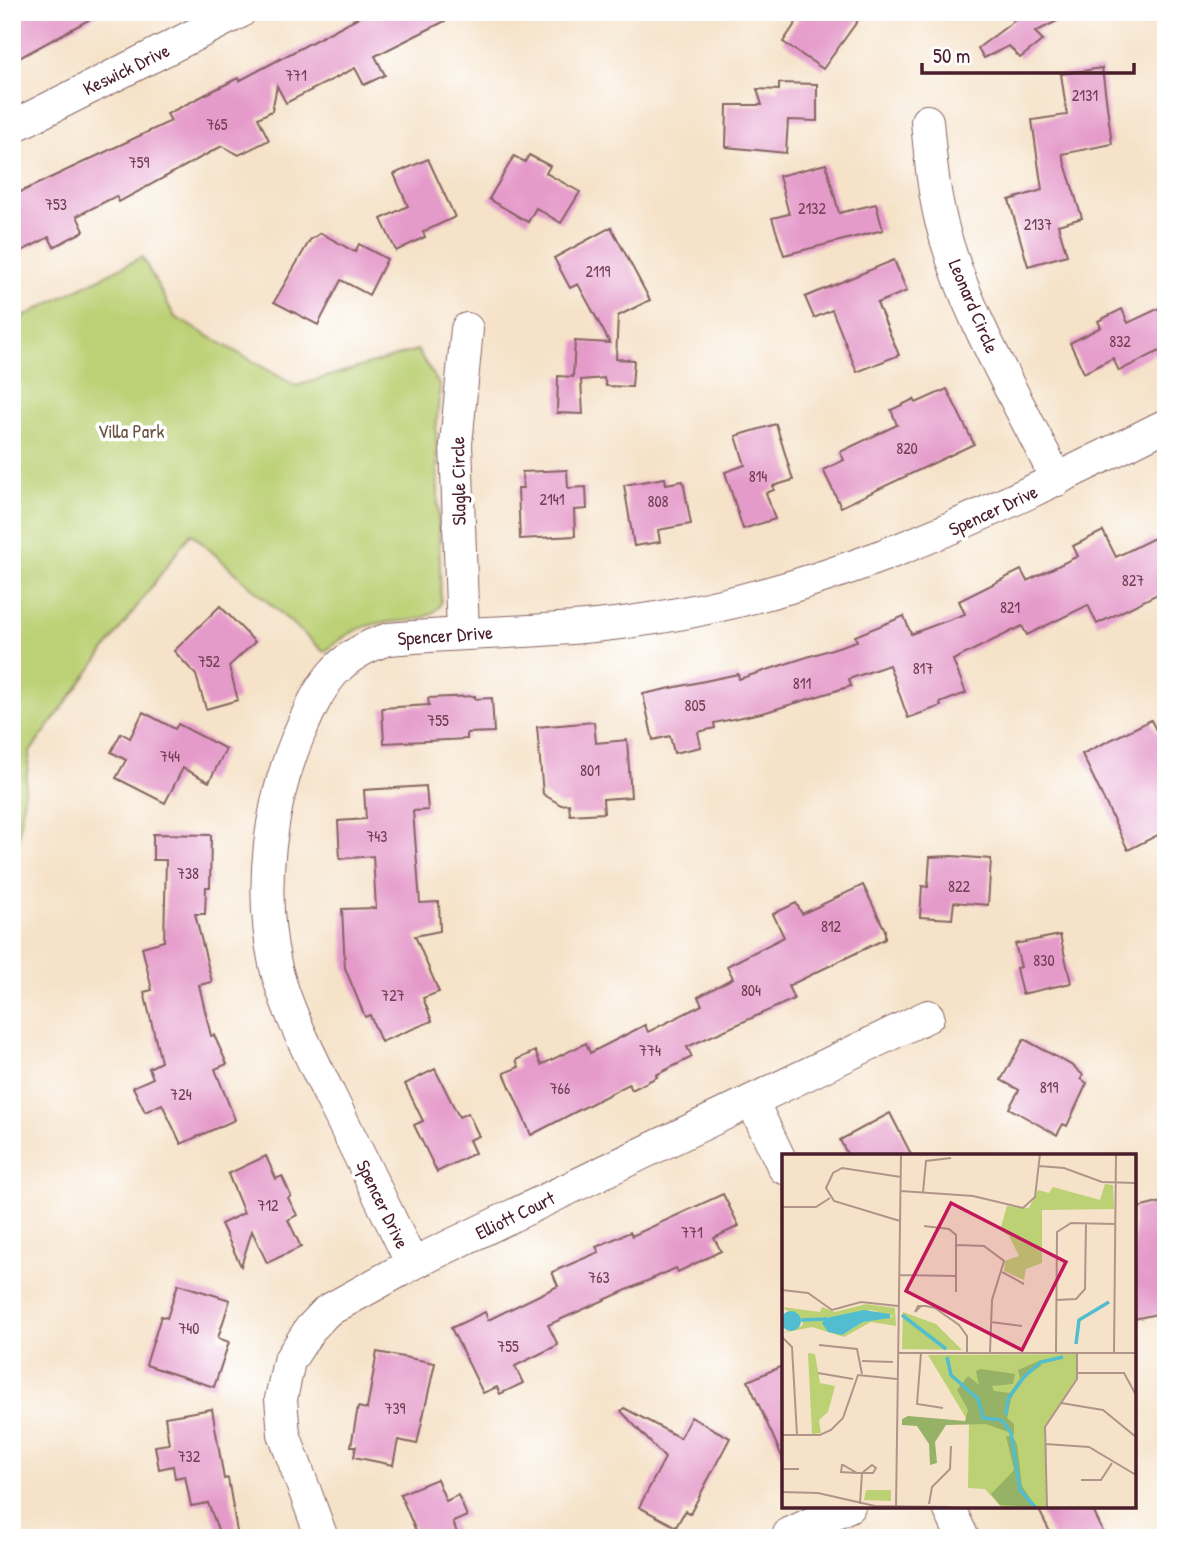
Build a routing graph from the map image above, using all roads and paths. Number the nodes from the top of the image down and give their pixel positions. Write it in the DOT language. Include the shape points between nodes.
graph roads {
  1 [pos="240,12"];
  2 [pos="927,121"];
  3 [pos="12,127"];
  4 [pos="467,330"];
  5 [pos="1166,425"];
  6 [pos="1057,480"];
  7 [pos="463,633"];
  8 [pos="928,1016"];
  9 [pos="752,1101"];
  10 [pos="782,1164"];
  11 [pos="412,1264"];
  12 [pos="845,1508"];
  13 [pos="949,1508"];
  14 [pos="789,1534"];
  15 [pos="322,1538"];
  16 [pos="963,1538"];
  1 -- 3 [label="street, Keswick Drive"];
  2 -- 6 [label="street, Leonard Circle" via="942,223 962,284"];
  4 -- 7 [label="street, Slagle Circle" via="456,444"];
  5 -- 6 [label="street, Spencer Drive"];
  6 -- 7 [label="street, Spencer Drive" via="895,553 752,598 622,623"];
  7 -- 11 [label="street, Spencer Drive" via="390,639 361,648 331,672 288,759 268,860 275,963 290,1012"];
  8 -- 9 [label="street, Elliott Court"];
  9 -- 10 [label="street"];
  9 -- 11 [label="street, Elliott Court"];
  11 -- 15 [label="street, Elliott Court" via="327,1311 289,1361 281,1399 284,1434"];
  12 -- 14 [label="street"];
  13 -- 16 [label="street"];
}
